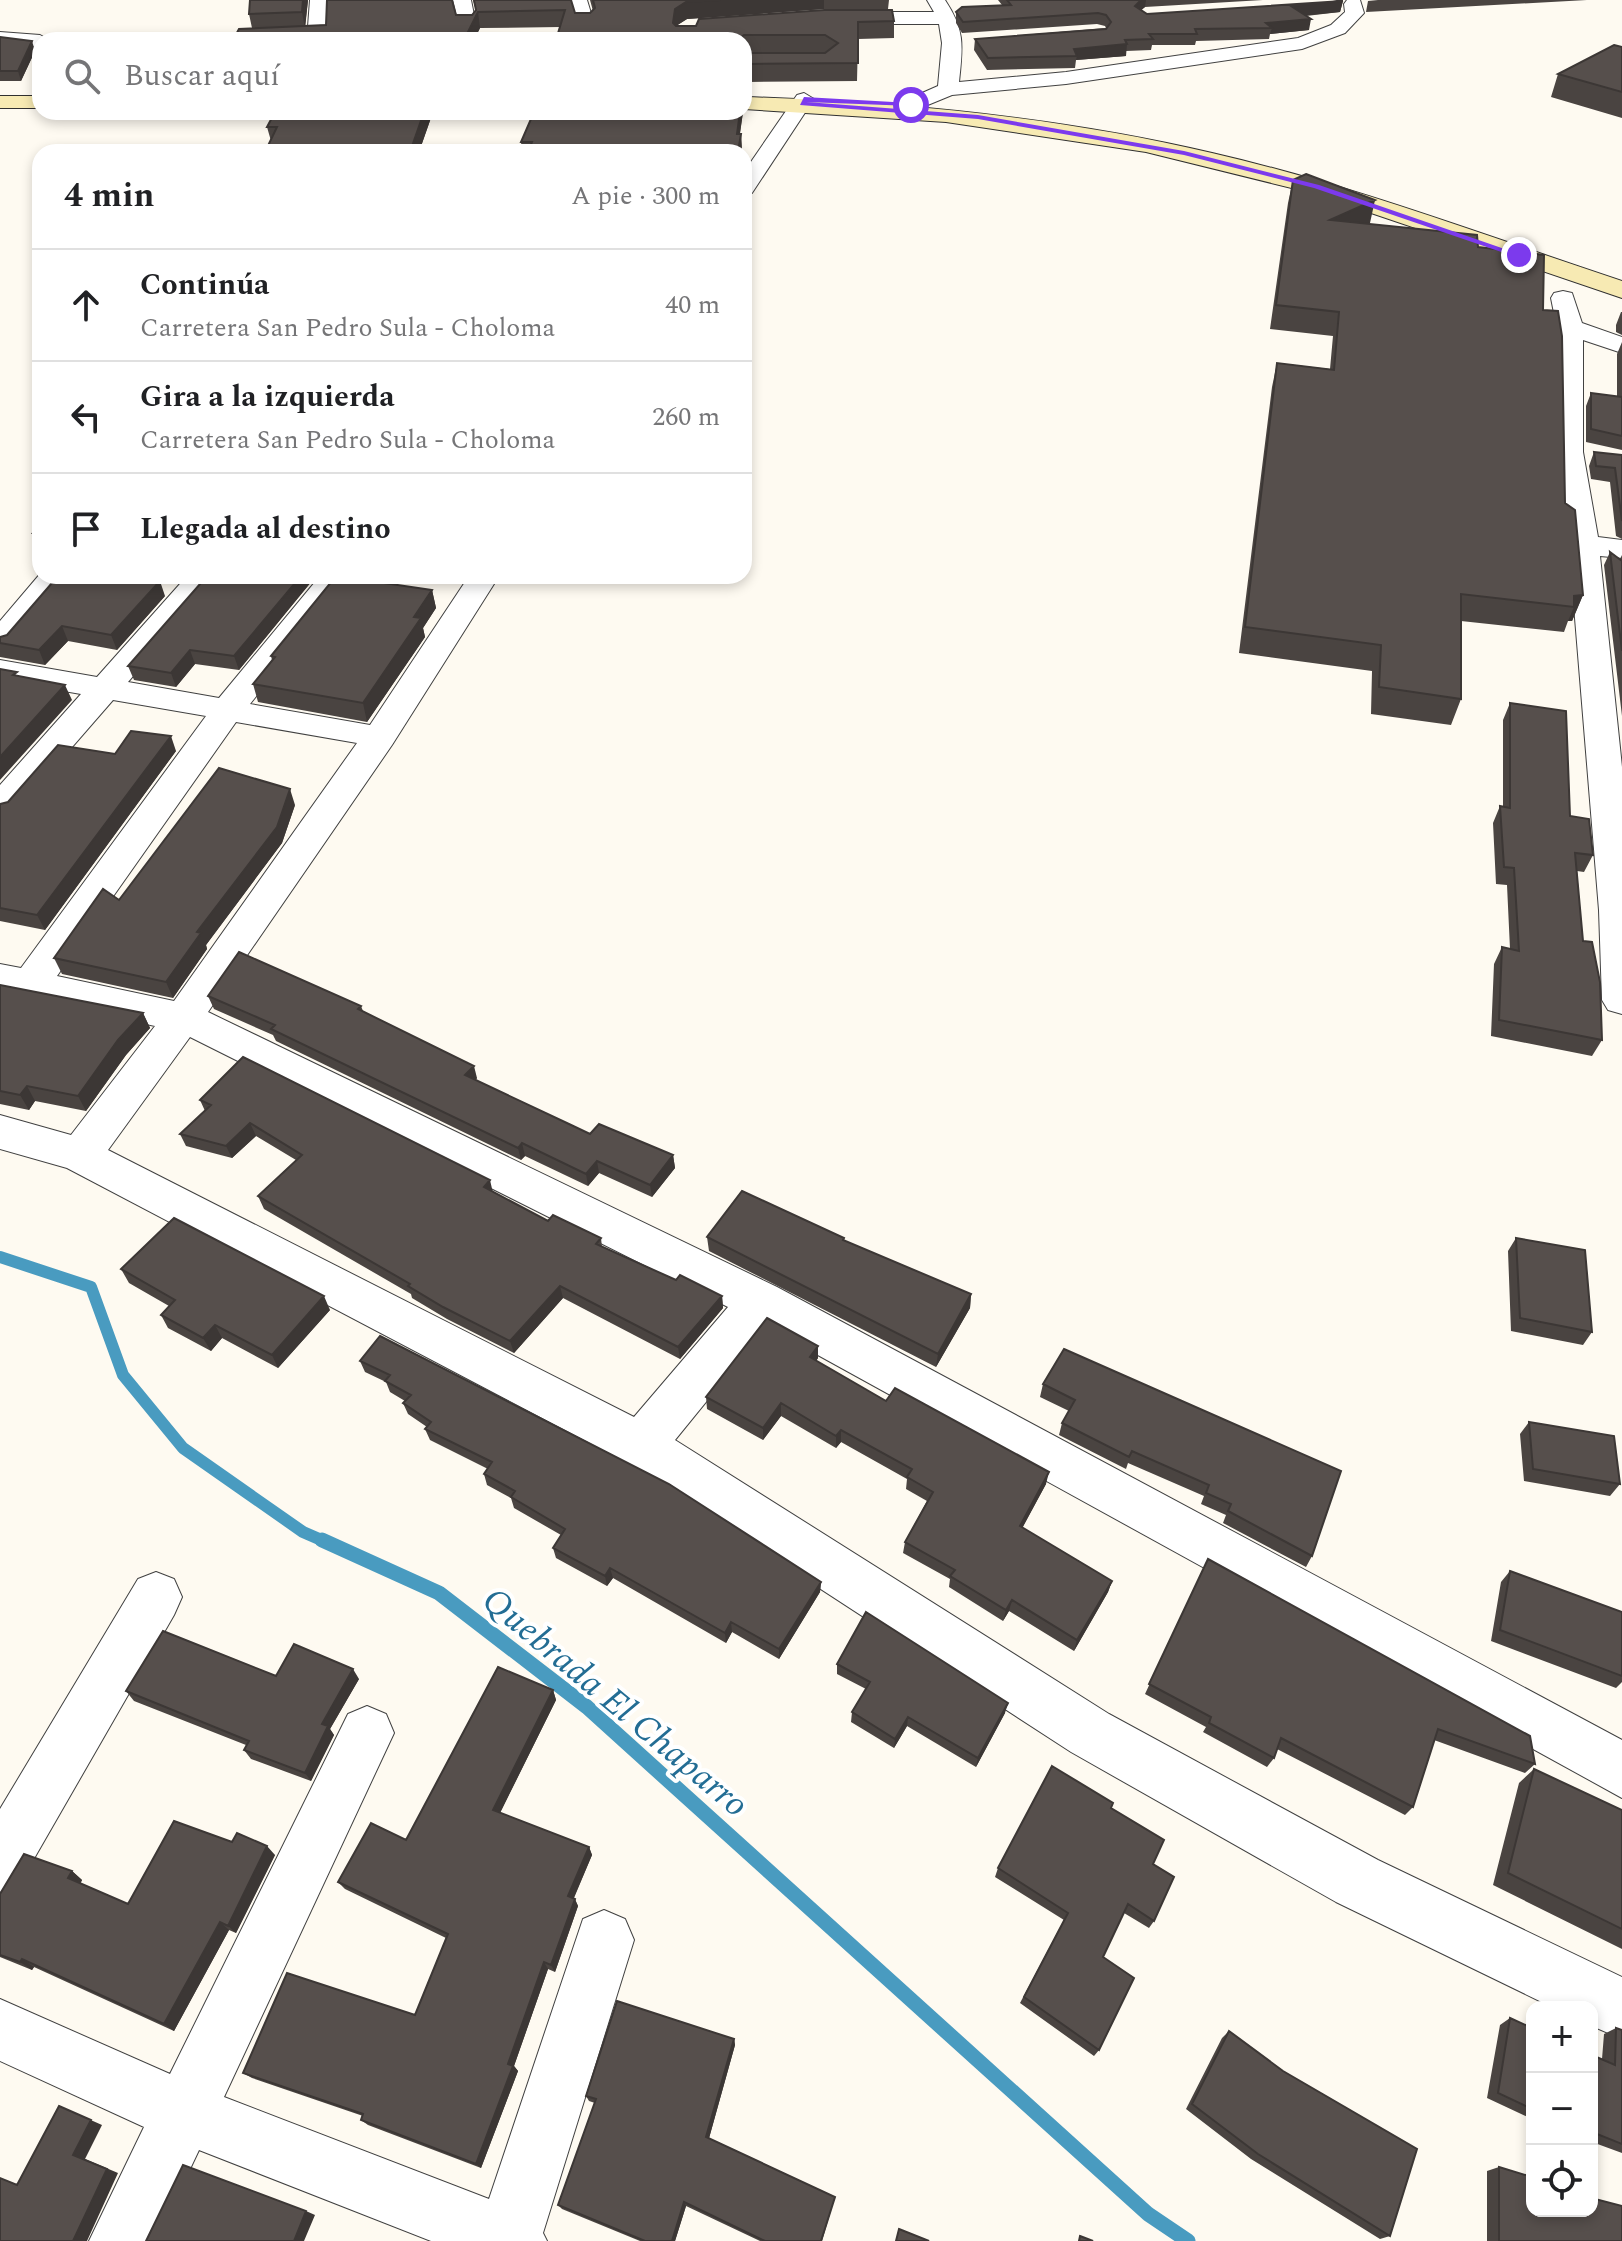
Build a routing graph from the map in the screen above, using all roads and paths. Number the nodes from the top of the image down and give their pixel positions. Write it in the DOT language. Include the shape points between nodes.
graph roads {
  1 [pos="319,0"];
  2 [pos="462,0"];
  3 [pos="578,0"];
  4 [pos="936,0"];
  5 [pos="1374,2"];
  6 [pos="824,18"];
  7 [pos="949,18"];
  8 [pos="585,23"];
  9 [pos="467,25"];
  10 [pos="318,32"];
  11 [pos="0,38"];
  12 [pos="32,40"];
  13 [pos="948,89"];
  14 [pos="0,96"];
  15 [pos="32,96"];
  16 [pos="752,100"];
  17 [pos="803,101"];
  18 [pos="0,102"];
  19 [pos="32,102"];
  20 [pos="911,105"];
  21 [pos="983,112"];
  22 [pos="752,176"];
  23 [pos="1622,283"];
  24 [pos="1622,290"];
  25 [pos="1622,345"];
  26 [pos="1584,545"];
  27 [pos="1622,549"];
  28 [pos="48,584"];
  29 [pos="197,584"];
  30 [pos="330,584"];
  31 [pos="479,584"];
  32 [pos="0,641"];
  33 [pos="1607,648"];
  34 [pos="0,670"];
  35 [pos="104,689"];
  36 [pos="226,712"];
  37 [pos="380,737"];
  38 [pos="1613,777"];
  39 [pos="0,807"];
  40 [pos="1620,910"];
  41 [pos="15,982"];
  42 [pos="1622,1000"];
  43 [pos="186,1018"];
  44 [pos="0,1132"];
  45 [pos="80,1155"];
  46 [pos="761,1301"];
  47 [pos="641,1445"];
  48 [pos="156,1597"];
  49 [pos="367,1733"];
  50 [pos="1622,1770"];
  51 [pos="0,1863"];
  52 [pos="604,1940"];
  53 [pos="1622,2009"];
  54 [pos="0,2030"];
  55 [pos="185,2113"];
  56 [pos="510,2240"];
  57 [pos="122,2241"];
  1 -- 10 [label="street"];
  2 -- 9 [label="street"];
  3 -- 8 [label="street"];
  4 -- 7 [label="street"];
  5 -- 13 [label="street" via="1346,5 1355,13 1338,29 1302,43 1066,78"];
  6 -- 7 [label="street"];
  7 -- 13 [label="street" via="962,42"];
  11 -- 12 [label="street"];
  13 -- 20 [label="street"];
  13 -- 21 [label="street"];
  14 -- 15 [label="main road"];
  16 -- 17 [label="main road"];
  17 -- 20 [label="main road"];
  17 -- 22 [label="street"];
  17 -- 24 [label="main road" via="978,117 1184,153 1316,187"];
  18 -- 19 [label="main road"];
  20 -- 21 [label="main road"];
  21 -- 23 [label="main road" via="1084,127 1274,167"];
  25 -- 26 [label="street" via="1567,313 1582,454"];
  26 -- 27 [label="street"];
  26 -- 33 [label="street"];
  28 -- 32 [label="street"];
  29 -- 35 [label="street"];
  30 -- 36 [label="street"];
  31 -- 37 [label="street"];
  33 -- 38 [label="street"];
  34 -- 35 [label="street"];
  35 -- 36 [label="street"];
  35 -- 39 [label="street"];
  36 -- 37 [label="street"];
  36 -- 41 [label="street"];
  37 -- 43 [label="street"];
  38 -- 40 [label="street"];
  40 -- 42 [label="street"];
  41 -- 43 [label="street"];
  43 -- 45 [label="street"];
  43 -- 46 [label="street"];
  44 -- 45 [label="street"];
  45 -- 47 [label="street"];
  46 -- 47 [label="street"];
  46 -- 50 [label="street"];
  47 -- 53 [label="street" via="1090,1733 1357,1881"];
  48 -- 51 [label="street"];
  49 -- 55 [label="street"];
  52 -- 56 [label="street"];
  54 -- 55 [label="street"];
  55 -- 56 [label="street"];
  55 -- 57 [label="street"];
}
